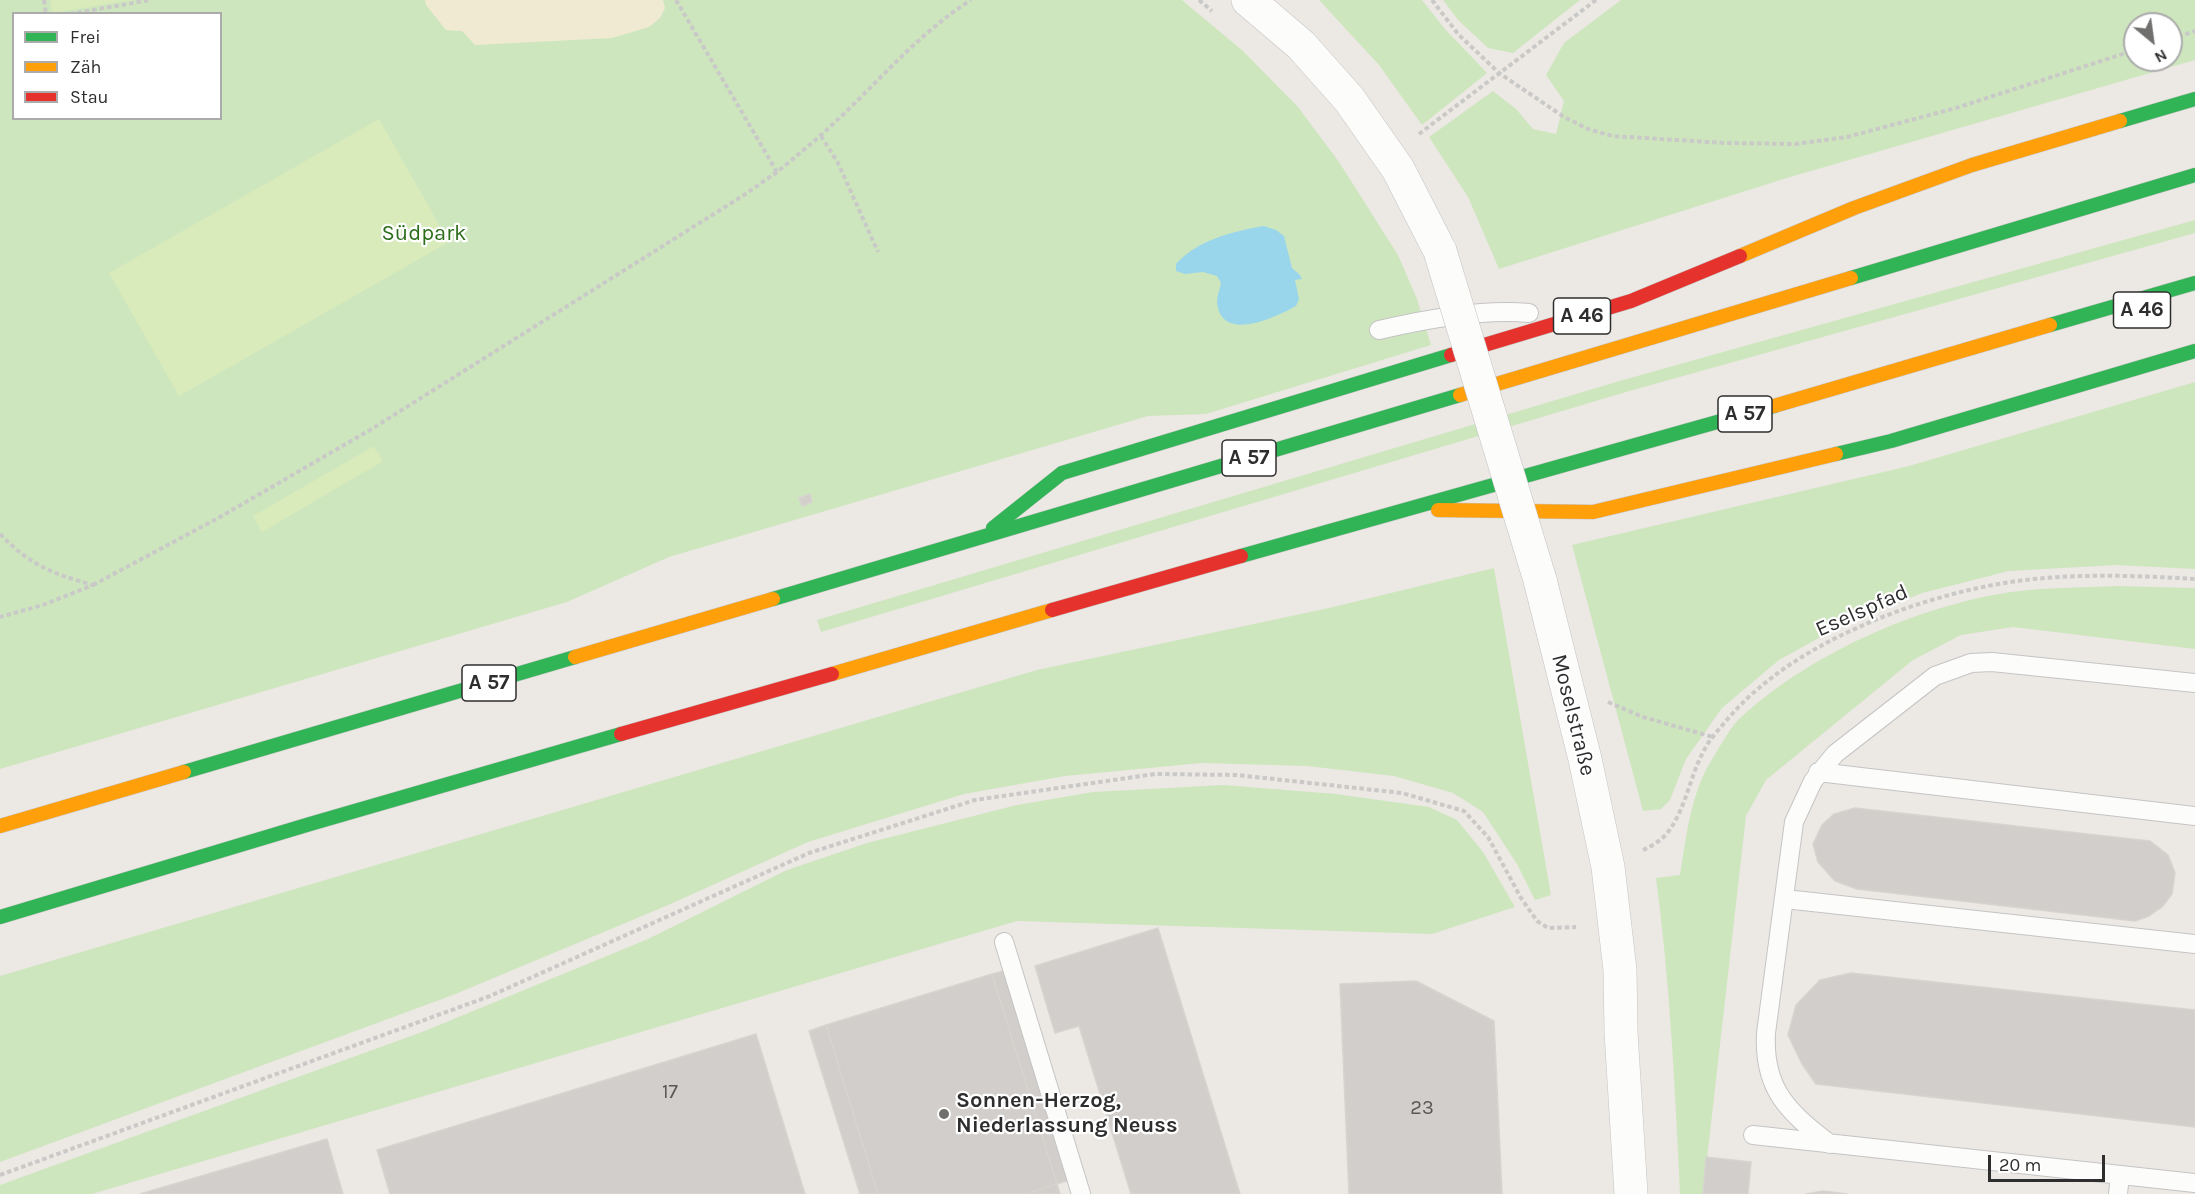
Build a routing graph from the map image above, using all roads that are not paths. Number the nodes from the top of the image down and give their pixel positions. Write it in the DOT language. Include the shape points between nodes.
graph roads {
  1 [pos="1248,0"];
  2 [pos="2195,99"];
  3 [pos="2195,175"];
  4 [pos="2195,283"];
  5 [pos="2148,310"];
  6 [pos="1529,313"];
  7 [pos="2089,314"];
  8 [pos="1379,330"];
  9 [pos="2195,351"];
  10 [pos="1400,510"];
  11 [pos="978,539"];
  12 [pos="2195,683"];
  13 [pos="1818,772"];
  14 [pos="2195,816"];
  15 [pos="0,826"];
  16 [pos="1785,899"];
  17 [pos="0,917"];
  18 [pos="1004,942"];
  19 [pos="2195,944"];
  20 [pos="1753,1135"];
  21 [pos="1830,1144"];
  22 [pos="2120,1175"];
  23 [pos="2195,1183"];
  24 [pos="1082,1194"];
  25 [pos="1631,1194"];
  26 [pos="2118,1194"];
  1 -- 25 [label="street, Moselstraße, bridge" via="1300,45 1349,99 1398,169 1440,251 1540,580 1585,759 1611,887 1620,970"];
  2 -- 11 [label="highway, A 46" via="1972,165 1854,208 1631,301 1062,473"];
  3 -- 11 [label="highway, A 57"];
  4 -- 7 [label="highway, A 57"];
  5 -- 7 [label="highway, A 46"];
  6 -- 8 [label="lane" via="1504,311"];
  7 -- 10 [label="highway, A 57"];
  9 -- 10 [label="highway" via="1891,441 1593,512"];
  10 -- 17 [label="highway, A 57"];
  11 -- 15 [label="highway, A 57"];
  12 -- 13 [label="lane" via="1971,663 1924,684"];
  13 -- 14 [label="lane"];
  13 -- 16 [label="lane" via="1794,822"];
  16 -- 19 [label="lane"];
  16 -- 21 [label="lane" via="1765,1055 1782,1099"];
  18 -- 24 [label="lane"];
  20 -- 21 [label="lane"];
  21 -- 22 [label="lane"];
  22 -- 23 [label="lane"];
  22 -- 26 [label="lane"];
}
